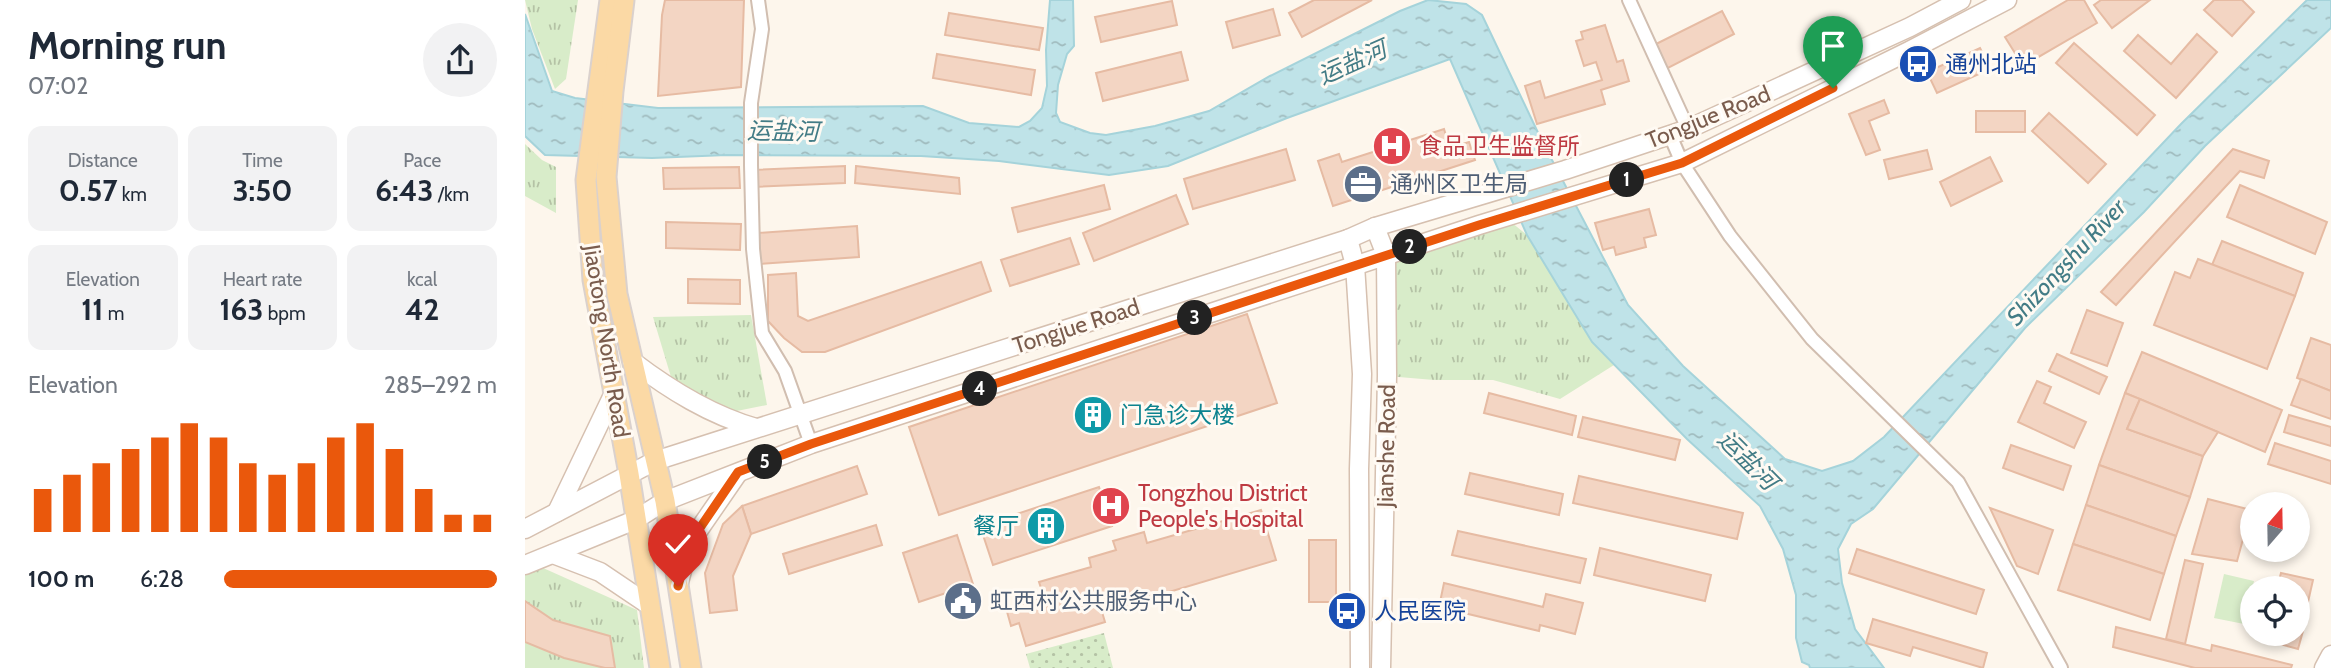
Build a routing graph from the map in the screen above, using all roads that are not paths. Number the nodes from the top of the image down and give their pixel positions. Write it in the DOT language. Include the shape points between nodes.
graph roads {
  1 [pos="610,0"];
  2 [pos="624,0"];
  3 [pos="758,0"];
  4 [pos="1629,0"];
  5 [pos="1961,0"];
  6 [pos="2007,0"];
  7 [pos="605,90"];
  8 [pos="1688,129"];
  9 [pos="1670,135"];
  10 [pos="1682,163"];
  11 [pos="1375,227"];
  12 [pos="1347,239"];
  13 [pos="1386,255"];
  14 [pos="1355,265"];
  15 [pos="632,361"];
  16 [pos="614,393"];
  17 [pos="799,414"];
  18 [pos="757,428"];
  19 [pos="811,444"];
  20 [pos="655,461"];
  21 [pos="738,472"];
  22 [pos="629,474"];
  23 [pos="665,501"];
  24 [pos="557,512"];
  25 [pos="635,520"];
  26 [pos="525,529"];
  27 [pos="553,554"];
  28 [pos="525,565"];
  29 [pos="678,586"];
  30 [pos="649,605"];
  31 [pos="2331,655"];
  32 [pos="660,668"];
  33 [pos="691,668"];
  34 [pos="1360,668"];
  35 [pos="1381,668"];
  36 [pos="2061,668"];
  37 [pos="2323,668"];
  1 -- 7 [label="main road, Jiaotong North Road"];
  2 -- 7 [label="main road, Jiaotong North Road"];
  3 -- 17 [label="street" via="762,29 751,103 751,165 761,333 785,371"];
  4 -- 8 [label="street"];
  5 -- 8 [label="main road, Tongjue Road"];
  6 -- 10 [label="main road, Tongjue Road"];
  7 -- 15 [label="main road, Jiaotong North Road" via="606,177 617,294"];
  7 -- 16 [label="main road, Jiaotong North Road" via="586,180 593,280"];
  8 -- 9 [label="main road, Tongjue Road"];
  9 -- 10 [label="street"];
  9 -- 11 [label="main road, Tongjue Road"];
  10 -- 13 [label="main road, Tongjue Road"];
  10 -- 36 [label="street" via="1730,236 1812,339 1958,482"];
  11 -- 12 [label="main road, Tongjue Road"];
  11 -- 13 [label="main road, Jianshe Road"];
  12 -- 14 [label="main road, Jianshe Road"];
  12 -- 17 [label="main road, Tongjue Road"];
  13 -- 14 [label="main road, Tongjue Road"];
  13 -- 35 [label="main road, Jianshe Road"];
  14 -- 19 [label="main road, Tongjue Road"];
  14 -- 34 [label="main road, Jianshe Road" via="1362,374"];
  15 -- 18 [label="main road" via="664,386 730,420"];
  15 -- 20 [label="main road, Jiaotong North Road"];
  16 -- 22 [label="main road, Jiaotong North Road"];
  16 -- 24 [label="main road"];
  17 -- 18 [label="main road, Tongjue Road"];
  17 -- 19 [label="street"];
  18 -- 20 [label="main road, Tongjue Road"];
  19 -- 21 [label="main road, Tongjue Road"];
  20 -- 22 [label="main road, Tongjue Road"];
  20 -- 23 [label="main road, Jiaotong North Road"];
  21 -- 23 [label="main road, Tongjue Road"];
  21 -- 29 [label="main road" via="689,544"];
  22 -- 24 [label="main road"];
  22 -- 25 [label="main road, Jiaotong North Road"];
  23 -- 25 [label="main road, Tongjue Road"];
  23 -- 29 [label="main road, Jiaotong North Road"];
  24 -- 26 [label="main road"];
  25 -- 27 [label="main road"];
  25 -- 30 [label="main road, Jiaotong North Road"];
  27 -- 28 [label="main road"];
  27 -- 30 [label="main road" via="600,572"];
  29 -- 33 [label="main road, Jiaotong North Road"];
  30 -- 32 [label="main road, Jiaotong North Road"];
  31 -- 37 [label="main road"];
}
